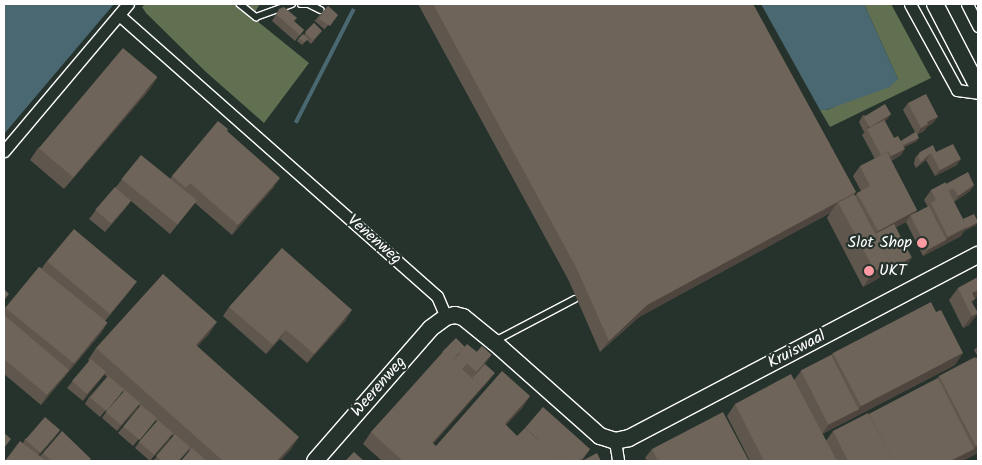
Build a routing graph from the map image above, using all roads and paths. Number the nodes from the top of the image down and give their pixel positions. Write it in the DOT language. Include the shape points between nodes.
graph roads {
  1 [pos="128,4"];
  2 [pos="240,4"];
  3 [pos="292,4"];
  4 [pos="301,4"];
  5 [pos="910,4"];
  6 [pos="935,4"];
  7 [pos="967,4"];
  8 [pos="321,10"];
  9 [pos="118,15"];
  10 [pos="978,26"];
  11 [pos="978,87"];
  12 [pos="978,93"];
  13 [pos="4,151"];
  14 [pos="978,255"];
  15 [pos="575,299"];
  16 [pos="446,317"];
  17 [pos="494,342"];
  18 [pos="615,441"];
  19 [pos="315,461"];
  20 [pos="618,461"];
  1 -- 9 [label="street"];
  2 -- 3 [label="lane" via="256,17"];
  4 -- 8 [label="lane"];
  5 -- 12 [label="street" via="957,90"];
  6 -- 11 [label="street"];
  7 -- 10 [label="street"];
  9 -- 13 [label="street"];
  9 -- 16 [label="street, Venenweg" via="437,296"];
  14 -- 18 [label="street, Kruiswaal" via="629,438"];
  15 -- 17 [label="lane"];
  16 -- 17 [label="street" via="455,315 463,318"];
  16 -- 19 [label="street, Weerenweg" via="431,328"];
  17 -- 18 [label="street" via="600,436"];
  18 -- 20 [label="street"];
}
